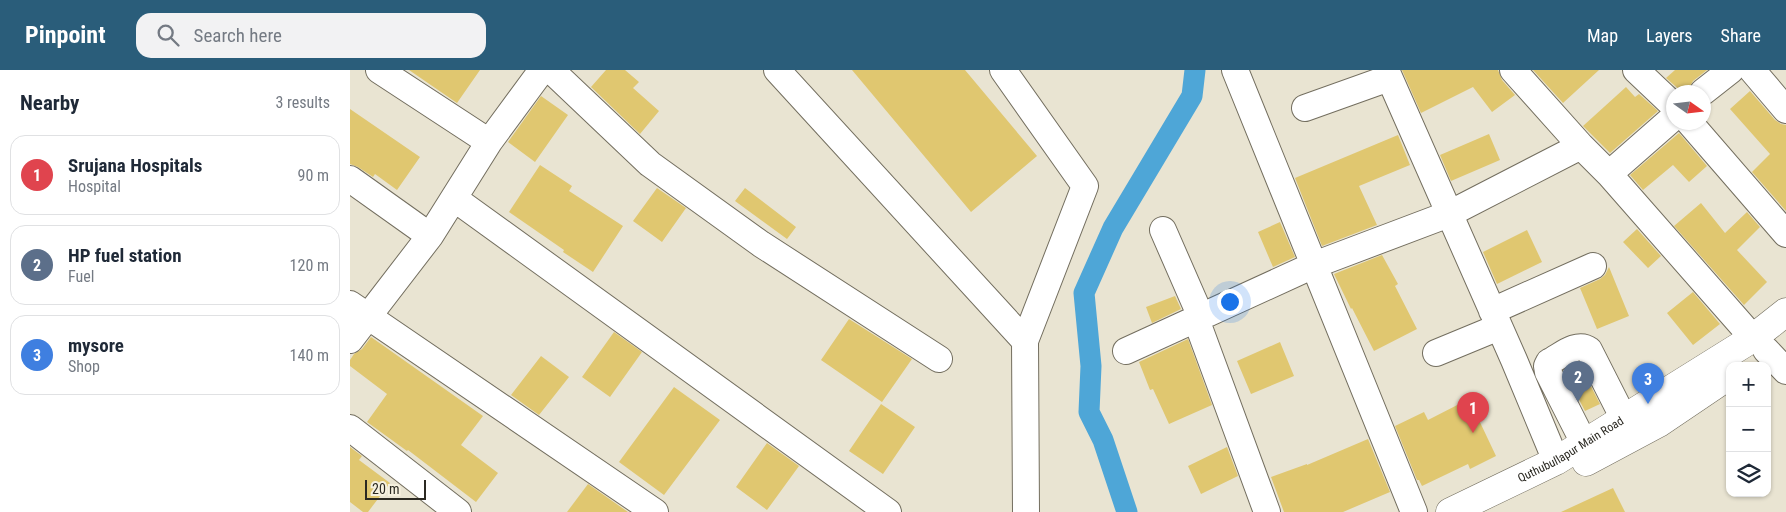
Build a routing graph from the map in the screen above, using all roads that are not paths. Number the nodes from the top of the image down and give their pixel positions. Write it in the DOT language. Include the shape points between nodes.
graph roads {
  1 [pos="379,70"];
  2 [pos="542,70"];
  3 [pos="551,70"];
  4 [pos="777,70"];
  5 [pos="1003,70"];
  6 [pos="1235,70"];
  7 [pos="1513,70"];
  8 [pos="1636,70"];
  9 [pos="1731,70"];
  10 [pos="1752,70"];
  11 [pos="1388,74"];
  12 [pos="1711,86"];
  13 [pos="1666,98"];
  14 [pos="1305,108"];
  15 [pos="1786,110"];
  16 [pos="1666,123"];
  17 [pos="1695,130"];
  18 [pos="489,142"];
  19 [pos="1581,146"];
  20 [pos="1609,174"];
  21 [pos="350,179"];
  22 [pos="455,199"];
  23 [pos="1449,214"];
  24 [pos="1164,230"];
  25 [pos="1786,234"];
  26 [pos="430,236"];
  27 [pos="1314,265"];
  28 [pos="1593,266"];
  29 [pos="359,310"];
  30 [pos="1786,312"];
  31 [pos="1198,318"];
  32 [pos="1496,319"];
  33 [pos="350,340"];
  34 [pos="1025,341"];
  35 [pos="1768,341"];
  36 [pos="1126,351"];
  37 [pos="1436,353"];
  38 [pos="939,359"];
  39 [pos="1747,362"];
  40 [pos="1786,371"];
  41 [pos="1726,378"];
  42 [pos="1624,419"];
  43 [pos="350,428"];
  44 [pos="1584,444"];
  45 [pos="1556,461"];
  46 [pos="458,512"];
  47 [pos="655,512"];
  48 [pos="888,512"];
  49 [pos="1026,512"];
  50 [pos="1267,512"];
  51 [pos="1414,512"];
  52 [pos="1450,512"];
  53 [pos="1493,512"];
  1 -- 18 [label="street"];
  2 -- 18 [label="street"];
  3 -- 38 [label="street" via="650,164 761,244"];
  4 -- 34 [label="street"];
  5 -- 34 [label="street" via="1085,186"];
  6 -- 27 [label="street"];
  7 -- 19 [label="street"];
  8 -- 13 [label="street"];
  9 -- 12 [label="street"];
  10 -- 15 [label="street"];
  11 -- 14 [label="street"];
  11 -- 23 [label="street"];
  16 -- 20 [label="street"];
  17 -- 25 [label="street"];
  18 -- 22 [label="street"];
  19 -- 20 [label="street"];
  19 -- 23 [label="street"];
  20 -- 35 [label="street"];
  21 -- 26 [label="street"];
  22 -- 26 [label="street"];
  22 -- 48 [label="street"];
  23 -- 27 [label="street"];
  23 -- 32 [label="street"];
  24 -- 31 [label="street"];
  26 -- 29 [label="street"];
  27 -- 31 [label="street"];
  27 -- 51 [label="street"];
  28 -- 32 [label="street"];
  29 -- 33 [label="street"];
  29 -- 47 [label="street"];
  30 -- 35 [label="main road, Quthubullapur Main Road"];
  31 -- 36 [label="street"];
  31 -- 50 [label="street"];
  32 -- 37 [label="street"];
  32 -- 45 [label="street"];
  34 -- 49 [label="street"];
  35 -- 39 [label="main road, Quthubullapur Main Road"];
  35 -- 40 [label="street"];
  35 -- 42 [label="main road, Quthubullapur Main Road"];
  41 -- 53 [label="main road, Quthubullapur Main Road" via="1659,423"];
  42 -- 44 [label="main road, Quthubullapur Main Road"];
  42 -- 44 [label="street" via="1589,350 1578,346 1549,362 1548,372"];
  43 -- 46 [label="street"];
  44 -- 45 [label="main road, Quthubullapur Main Road"];
  45 -- 52 [label="main road, Quthubullapur Main Road"];
}
